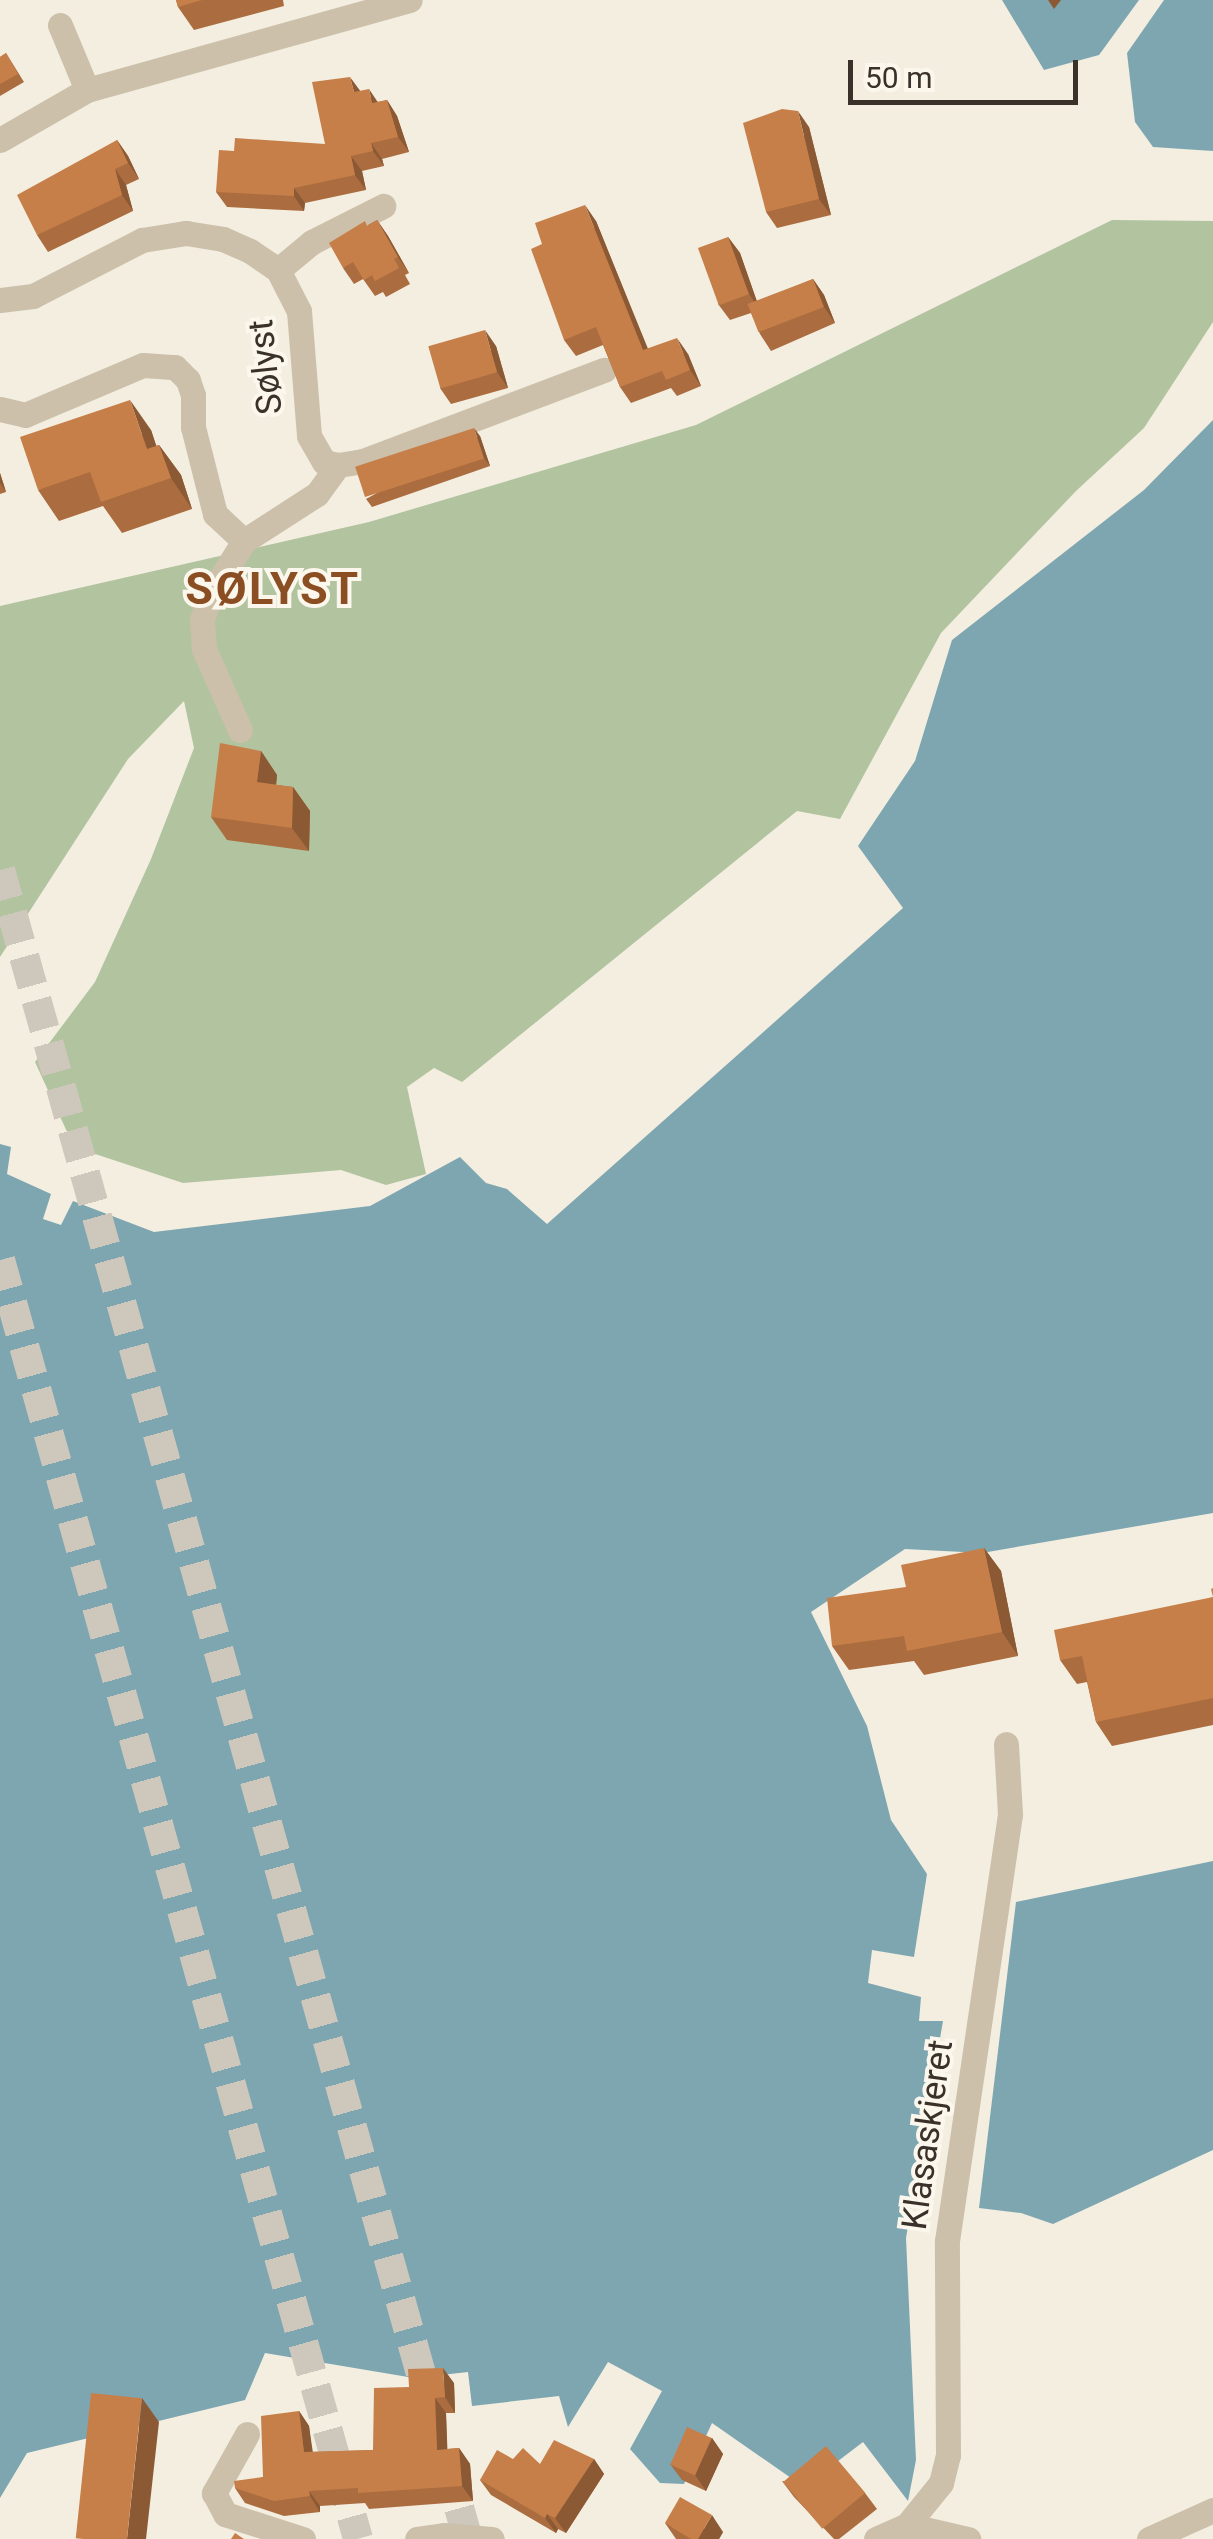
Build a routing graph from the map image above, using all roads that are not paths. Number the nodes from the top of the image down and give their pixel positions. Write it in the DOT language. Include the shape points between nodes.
graph roads {
  1 [pos="410,0"];
  2 [pos="60,25"];
  3 [pos="86,90"];
  4 [pos="0,140"];
  5 [pos="383,206"];
  6 [pos="278,270"];
  7 [pos="0,300"];
  8 [pos="604,370"];
  9 [pos="0,409"];
  10 [pos="338,465"];
  11 [pos="244,541"];
  12 [pos="240,730"];
  13 [pos="1006,1744"];
  14 [pos="246,2434"];
  15 [pos="1213,2510"];
  16 [pos="907,2525"];
  17 [pos="302,2539"];
  18 [pos="417,2539"];
  19 [pos="492,2539"];
  20 [pos="876,2539"];
  21 [pos="968,2539"];
  22 [pos="1148,2539"];
  1 -- 3 [label="street"];
  2 -- 3 [label="street"];
  3 -- 4 [label="street"];
  5 -- 6 [label="street" via="312,242"];
  6 -- 7 [label="street, Sølyst" via="223,239 186,233 142,240 33,296"];
  6 -- 10 [label="street, Sølyst" via="304,332 309,436 324,462"];
  8 -- 10 [label="street"];
  9 -- 11 [label="street" via="24,416 143,364 175,366 193,395 215,514"];
  10 -- 11 [label="street" via="318,494"];
  11 -- 12 [label="street" via="202,619 204,649"];
  13 -- 16 [label="street, Klasaskjeret" via="1010,1814 947,2241 948,2455 940,2483"];
  14 -- 17 [label="street" via="214,2493 225,2514"];
  15 -- 22 [label="street"];
  16 -- 20 [label="street"];
  16 -- 21 [label="street"];
  18 -- 19 [label="street"];
}
